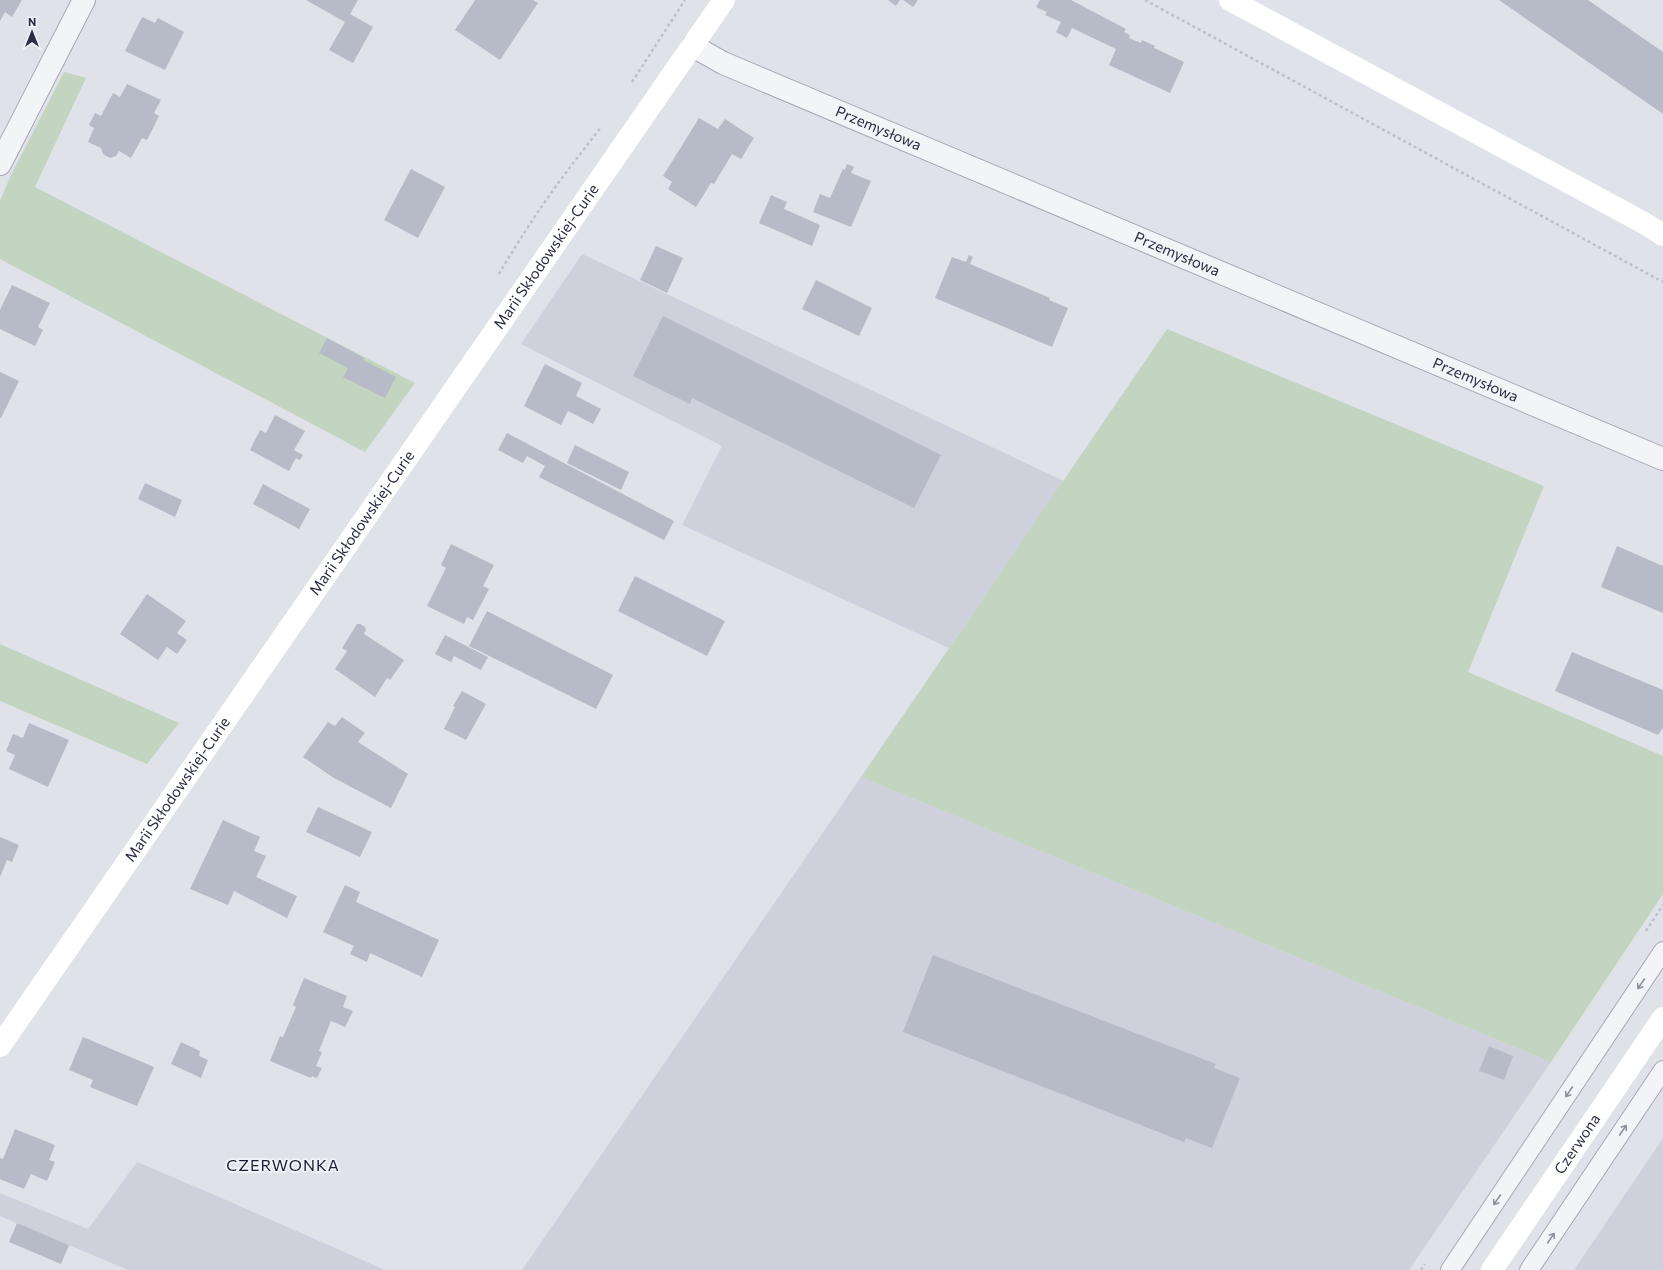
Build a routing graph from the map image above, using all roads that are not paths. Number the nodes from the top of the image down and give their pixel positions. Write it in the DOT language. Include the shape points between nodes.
graph roads {
  1 [pos="84,0"];
  2 [pos="724,0"];
  3 [pos="1230,0"];
  4 [pos="693,46"];
  5 [pos="0,162"];
  6 [pos="1663,235"];
  7 [pos="1663,460"];
  8 [pos="1663,951"];
  9 [pos="1663,1018"];
  10 [pos="0,1046"];
  11 [pos="1663,1070"];
  12 [pos="1450,1270"];
  13 [pos="1492,1270"];
  14 [pos="1529,1270"];
  1 -- 5 [label="street"];
  2 -- 4 [label="street, Marii Skłodowskiej-Curie"];
  3 -- 6 [label="street"];
  4 -- 7 [label="street, Przemysłowa" via="724,63"];
  4 -- 10 [label="street, Marii Skłodowskiej-Curie"];
  8 -- 12 [label="lane, one-way"];
  9 -- 13 [label="street, Czerwona"];
  14 -- 11 [label="lane, one-way"];
}
